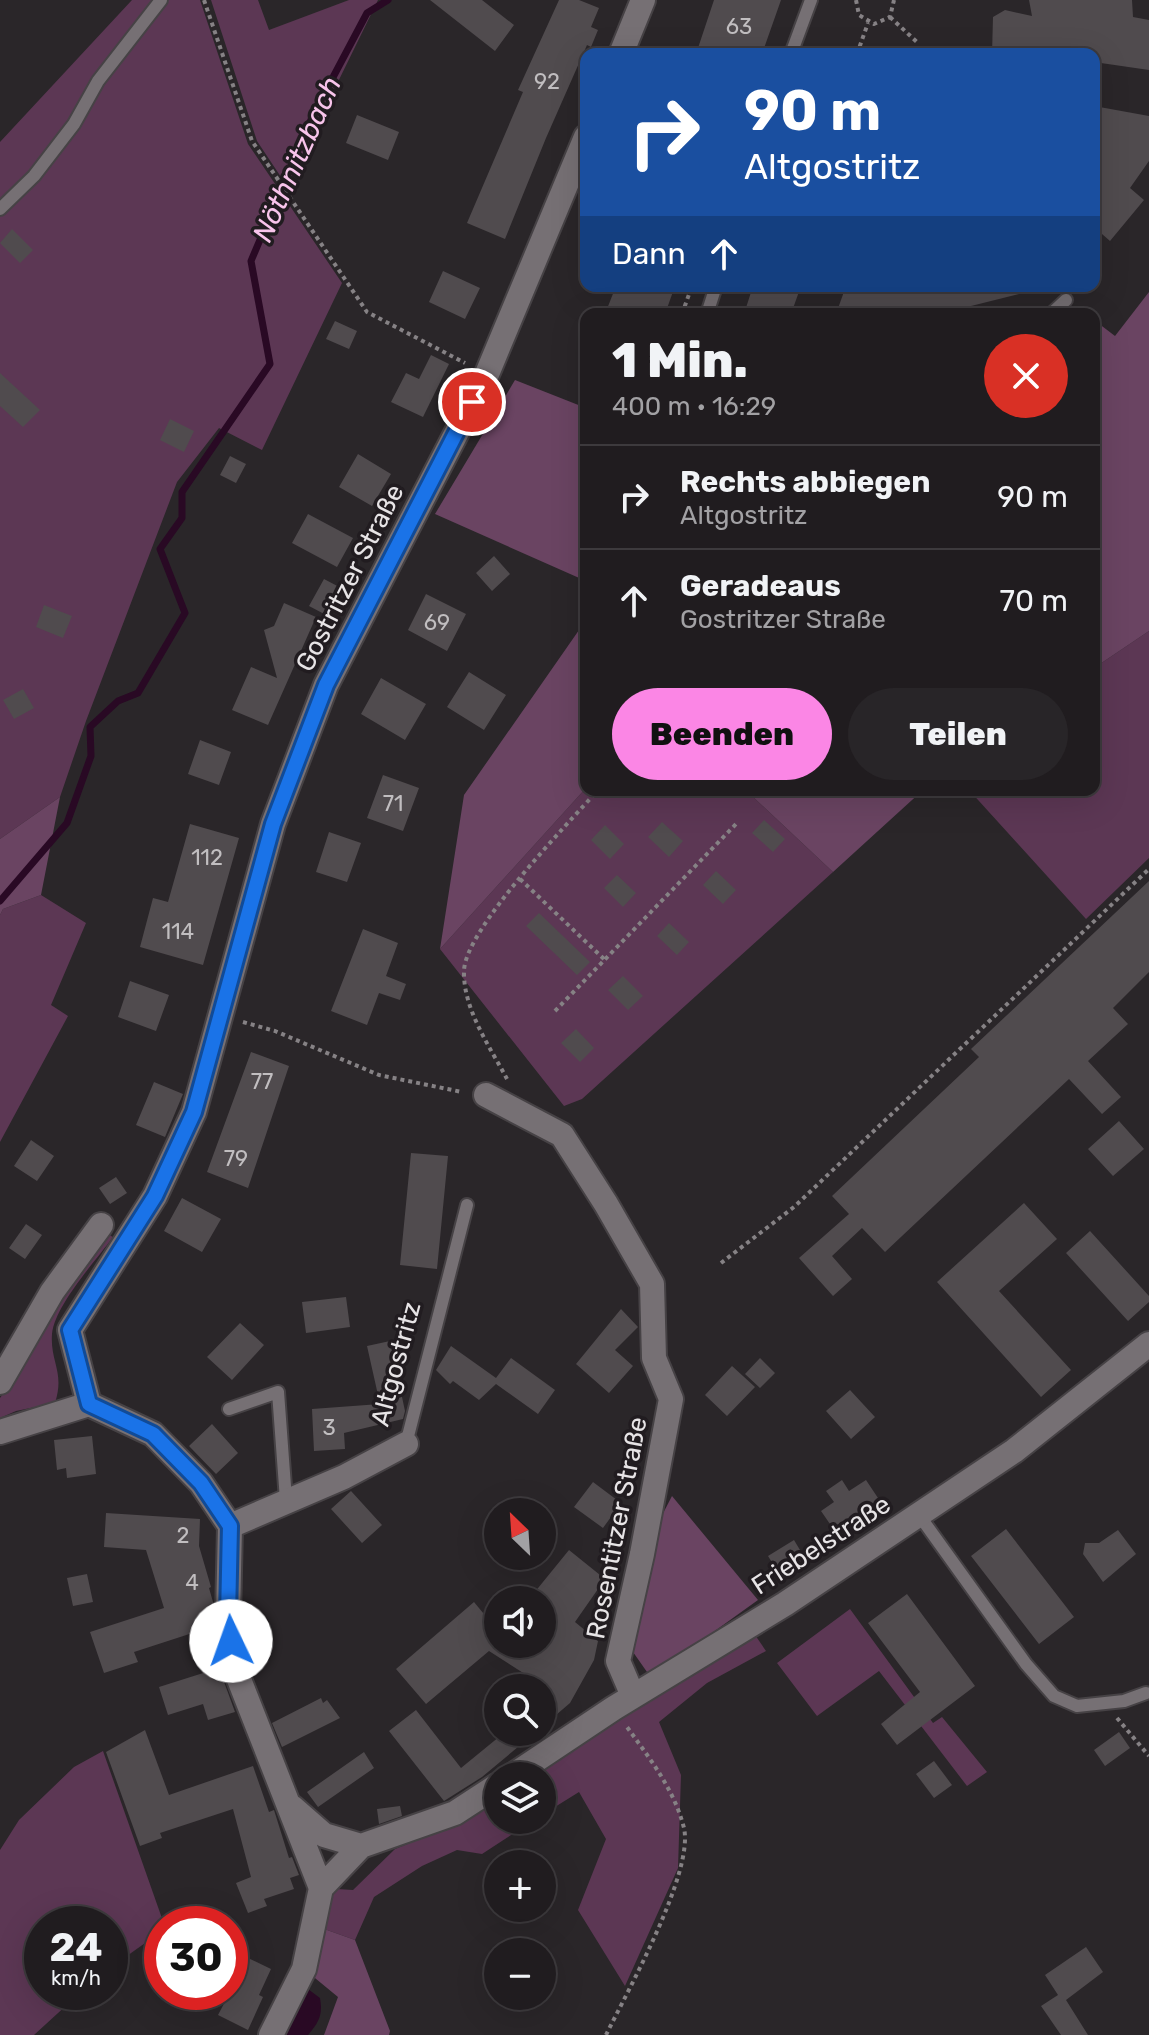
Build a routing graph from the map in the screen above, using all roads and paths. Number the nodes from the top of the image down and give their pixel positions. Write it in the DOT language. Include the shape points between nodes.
graph roads {
  1 [pos="161,0"];
  2 [pos="204,0"];
  3 [pos="643,0"];
  4 [pos="811,0"];
  5 [pos="856,0"];
  6 [pos="894,0"];
  7 [pos="890,17"];
  8 [pos="868,23"];
  9 [pos="919,44"];
  10 [pos="623,48"];
  11 [pos="793,48"];
  12 [pos="859,48"];
  13 [pos="580,151"];
  14 [pos="0,209"];
  15 [pos="1066,300"];
  16 [pos="1057,308"];
  17 [pos="487,374"];
  18 [pos="593,796"];
  19 [pos="737,823"];
  20 [pos="1149,869"];
  21 [pos="520,879"];
  22 [pos="605,960"];
  23 [pos="555,1011"];
  24 [pos="221,1016"];
  25 [pos="486,1095"];
  26 [pos="526,1117"];
  27 [pos="467,1205"];
  28 [pos="101,1225"];
  29 [pos="721,1263"];
  30 [pos="1149,1344"];
  31 [pos="0,1382"];
  32 [pos="89,1404"];
  33 [pos="229,1409"];
  34 [pos="0,1432"];
  35 [pos="406,1444"];
  36 [pos="286,1500"];
  37 [pos="919,1515"];
  38 [pos="230,1526"];
  39 [pos="1146,1693"];
  40 [pos="624,1702"];
  41 [pos="1104,1704"];
  42 [pos="1149,1756"];
  43 [pos="533,1762"];
  44 [pos="484,1794"];
  45 [pos="288,1804"];
  46 [pos="361,1846"];
  47 [pos="321,1888"];
  48 [pos="271,2035"];
  49 [pos="606,2035"];
  1 -- 14 [label="lane" via="98,81 58,145"];
  2 -- 17 [label="path" via="252,141 367,312"];
  3 -- 10 [label="street"];
  4 -- 11 [label="lane"];
  5 -- 8 [label="path" via="859,15"];
  6 -- 7 [label="path"];
  7 -- 8 [label="path"];
  7 -- 9 [label="path"];
  8 -- 12 [label="path"];
  13 -- 17 [label="street, Gostritzer Straße"];
  15 -- 16 [label="lane"];
  17 -- 24 [label="street, Gostritzer Straße" via="326,685 273,824"];
  18 -- 21 [label="path"];
  19 -- 22 [label="path"];
  20 -- 29 [label="path" via="794,1207"];
  21 -- 22 [label="path"];
  21 -- 26 [label="path" via="482,925 464,970 472,1013"];
  22 -- 23 [label="path"];
  24 -- 25 [label="path" via="275,1031 379,1075"];
  24 -- 32 [label="street, Gostritzer Straße" via="194,1112 155,1196 70,1330"];
  25 -- 26 [label="street, Rosentitzer Straße"];
  26 -- 40 [label="street, Rosentitzer Straße" via="562,1135 652,1284 654,1358 671,1399 618,1661"];
  27 -- 35 [label="lane, Altgostritz"];
  28 -- 31 [label="street" via="52,1292"];
  30 -- 37 [label="street, Friebelstraße" via="1014,1451"];
  32 -- 34 [label="street"];
  32 -- 38 [label="street" via="153,1434 201,1483"];
  33 -- 36 [label="lane" via="278,1392"];
  35 -- 36 [label="street, Altgostritz"];
  36 -- 38 [label="street, Altgostritz"];
  37 -- 40 [label="street, Friebelstraße"];
  37 -- 41 [label="lane" via="1054,1696 1077,1706"];
  38 -- 45 [label="street" via="233,1664"];
  39 -- 41 [label="lane"];
  40 -- 43 [label="street, Friebelstraße"];
  40 -- 49 [label="path" via="670,1788 685,1832 681,1868"];
  41 -- 42 [label="path"];
  44 -- 46 [label="street" via="455,1813"];
  45 -- 46 [label="street" via="324,1835"];
  45 -- 47 [label="street"];
  46 -- 47 [label="street"];
  47 -- 48 [label="street" via="304,1969"];
}
